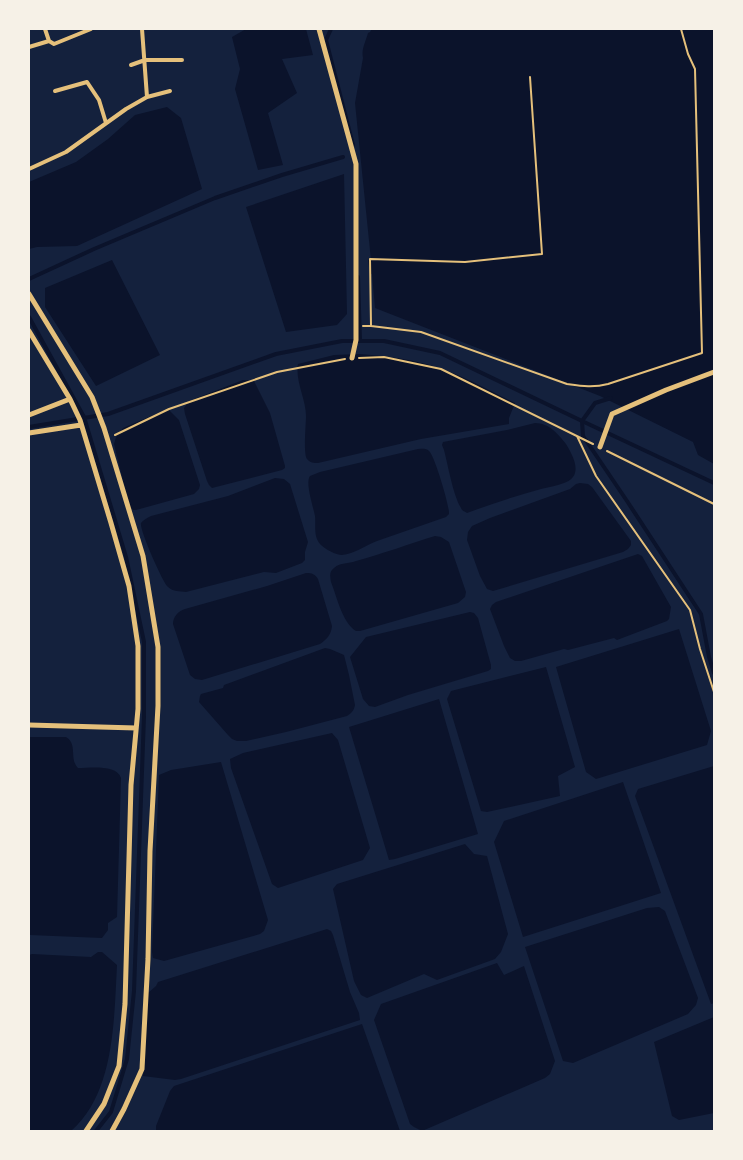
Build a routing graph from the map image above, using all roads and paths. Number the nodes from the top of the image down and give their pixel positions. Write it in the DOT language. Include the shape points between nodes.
graph roads {
  1 [pos="46,29"];
  2 [pos="91,29"];
  3 [pos="142,29"];
  4 [pos="319,29"];
  5 [pos="681,29"];
  6 [pos="49,41"];
  7 [pos="29,47"];
  8 [pos="145,60"];
  9 [pos="182,60"];
  10 [pos="131,64"];
  11 [pos="530,77"];
  12 [pos="55,91"];
  13 [pos="170,91"];
  14 [pos="147,97"];
  15 [pos="106,123"];
  16 [pos="29,169"];
  17 [pos="29,294"];
  18 [pos="356,326"];
  19 [pos="371,326"];
  20 [pos="29,331"];
  21 [pos="352,358"];
  22 [pos="714,372"];
  23 [pos="70,399"];
  24 [pos="29,415"];
  25 [pos="80,422"];
  26 [pos="29,433"];
  27 [pos="577,436"];
  28 [pos="107,439"];
  29 [pos="600,447"];
  30 [pos="714,504"];
  31 [pos="714,692"];
  32 [pos="29,725"];
  33 [pos="136,728"];
  34 [pos="86,1131"];
  35 [pos="112,1131"];
  1 -- 6 [label="lane"];
  2 -- 6 [label="lane" via="54,44"];
  3 -- 8 [label="lane"];
  4 -- 18 [label="street" via="356,164"];
  5 -- 19 [label="path" via="694,69 702,353 598,387 584,387 567,384 421,332"];
  6 -- 7 [label="lane"];
  8 -- 9 [label="lane"];
  8 -- 10 [label="lane"];
  8 -- 14 [label="lane"];
  11 -- 19 [label="path" via="542,254 465,262 370,259"];
  12 -- 15 [label="lane" via="87,82 99,100"];
  13 -- 14 [label="lane"];
  14 -- 15 [label="lane"];
  15 -- 16 [label="lane" via="66,152"];
  17 -- 28 [label="street" via="92,398"];
  18 -- 19 [label="path"];
  18 -- 21 [label="street"];
  20 -- 23 [label="street"];
  21 -- 27 [label="path" via="384,357 441,369"];
  21 -- 28 [label="path" via="277,372 169,409"];
  22 -- 29 [label="street" via="612,414"];
  23 -- 24 [label="street"];
  23 -- 25 [label="street"];
  25 -- 26 [label="street"];
  25 -- 33 [label="street" via="128,586 138,646"];
  27 -- 29 [label="path"];
  27 -- 31 [label="path" via="596,476 690,610"];
  28 -- 35 [label="street" via="143,556 158,647 142,1069"];
  29 -- 30 [label="path"];
  32 -- 33 [label="street"];
  33 -- 34 [label="street" via="131,785 125,1004 119,1066 104,1104"];
}
